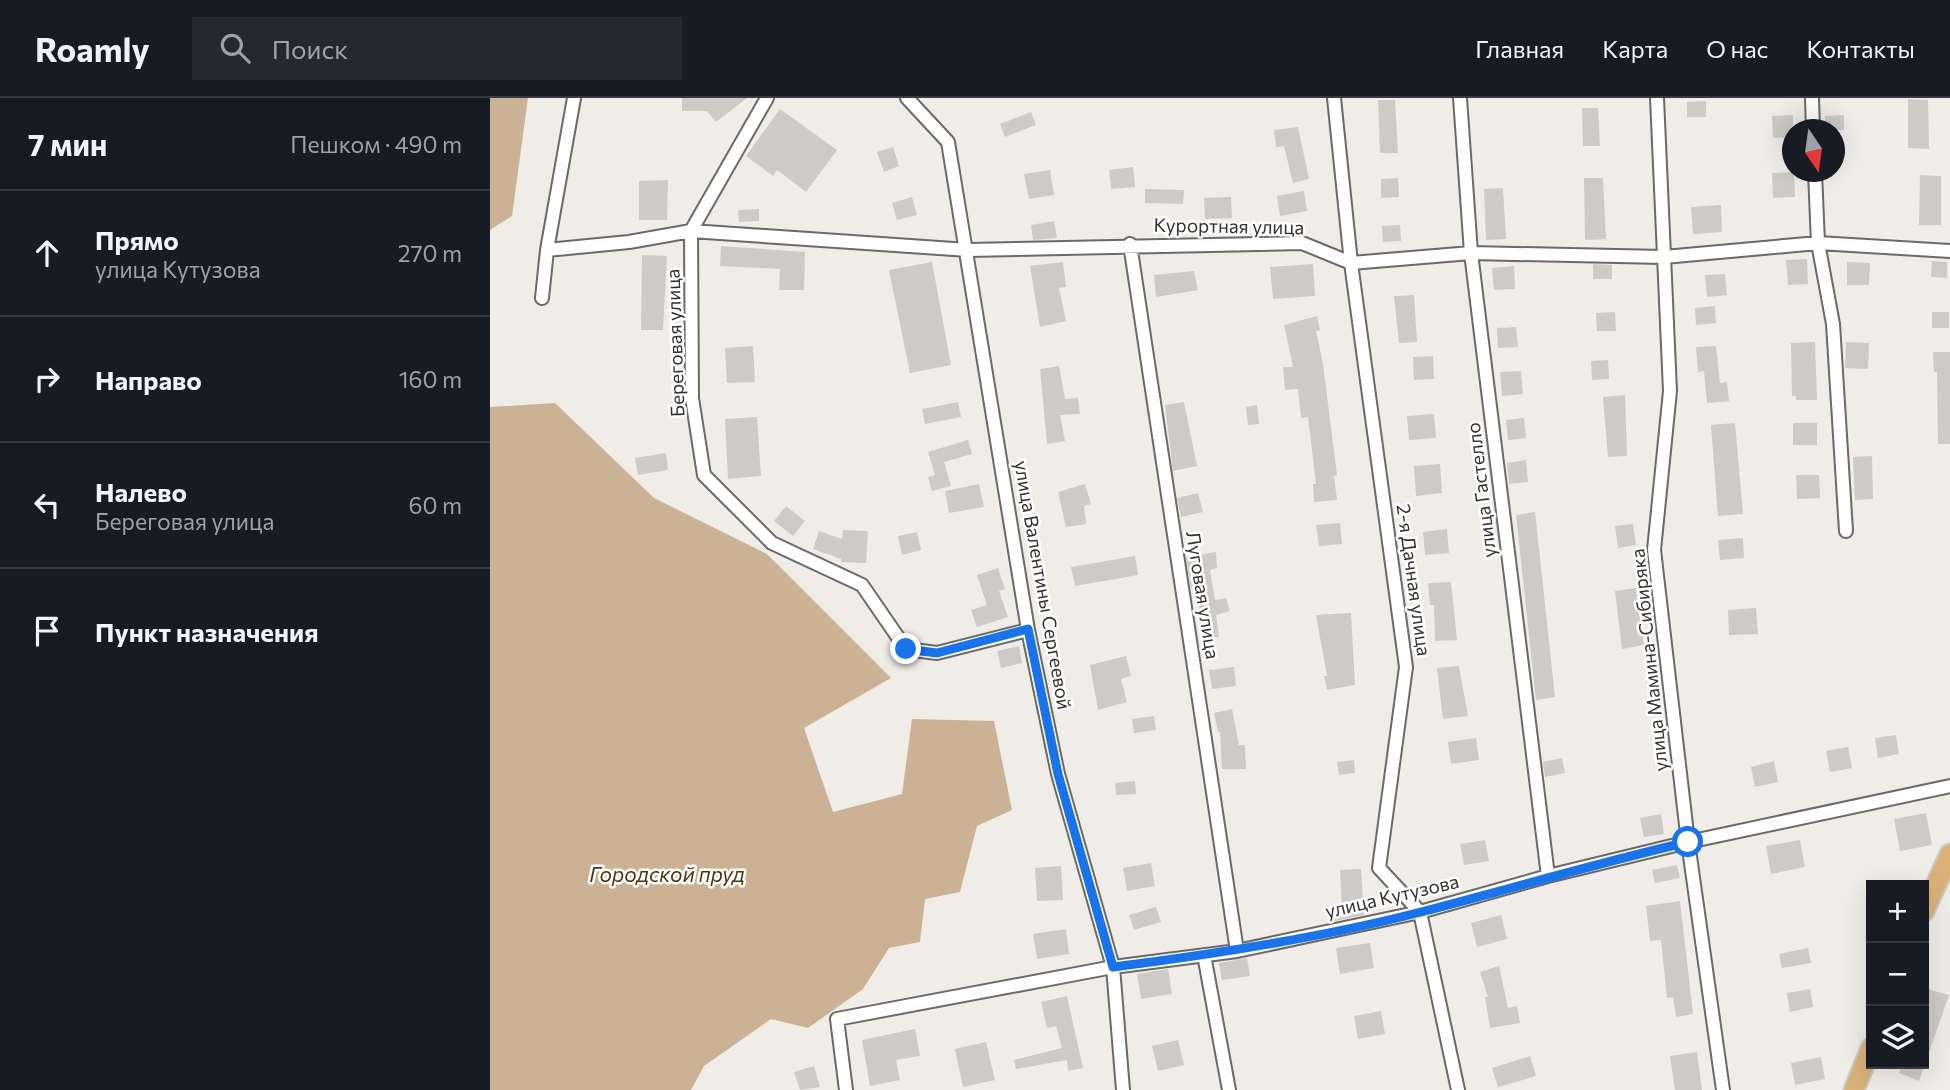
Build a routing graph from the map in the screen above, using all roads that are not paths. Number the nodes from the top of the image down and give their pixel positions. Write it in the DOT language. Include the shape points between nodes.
graph roads {
  1 [pos="574,98"];
  2 [pos="766,98"];
  3 [pos="906,98"];
  4 [pos="1334,98"];
  5 [pos="1460,98"];
  6 [pos="1657,98"];
  7 [pos="1812,98"];
  8 [pos="1813,119"];
  9 [pos="1815,182"];
  10 [pos="691,231"];
  11 [pos="1818,243"];
  12 [pos="1130,244"];
  13 [pos="547,250"];
  14 [pos="968,250"];
  15 [pos="1950,251"];
  16 [pos="1471,253"];
  17 [pos="1664,257"];
  18 [pos="1351,262"];
  19 [pos="542,298"];
  20 [pos="1846,531"];
  21 [pos="1028,629"];
  22 [pos="1950,786"];
  23 [pos="1688,842"];
  24 [pos="1950,854"];
  25 [pos="1548,876"];
  26 [pos="1929,900"];
  27 [pos="1420,912"];
  28 [pos="1237,951"];
  29 [pos="1203,955"];
  30 [pos="1113,967"];
  31 [pos="1866,1060"];
  32 [pos="846,1090"];
  33 [pos="1123,1090"];
  34 [pos="1228,1090"];
  35 [pos="1458,1090"];
  36 [pos="1723,1090"];
  37 [pos="1854,1090"];
  1 -- 13 [label="street"];
  2 -- 10 [label="street"];
  3 -- 14 [label="street, улица Валентины Сергеевой" via="948,142"];
  4 -- 18 [label="street, 2-я Дачная улица"];
  5 -- 16 [label="street, улица Гастелло"];
  6 -- 17 [label="street, улица Мамина-Сибиряка"];
  7 -- 8 [label="street"];
  9 -- 11 [label="street"];
  10 -- 13 [label="street, Курортная улица"];
  10 -- 14 [label="street, Курортная улица"];
  10 -- 21 [label="street, Береговая улица" via="692,398 704,475 772,543 862,586 906,649 937,653"];
  11 -- 15 [label="street, Курортная улица"];
  11 -- 17 [label="street, Курортная улица"];
  11 -- 20 [label="street" via="1833,324"];
  12 -- 14 [label="street, Курортная улица"];
  12 -- 18 [label="street, Курортная улица" via="1302,243"];
  12 -- 28 [label="street, Луговая улица"];
  13 -- 19 [label="street"];
  14 -- 21 [label="street, улица Валентины Сергеевой"];
  16 -- 17 [label="street, Курортная улица"];
  16 -- 18 [label="street, Курортная улица"];
  16 -- 25 [label="street, улица Гастелло"];
  17 -- 23 [label="street, улица Мамина-Сибиряка" via="1670,391 1654,550"];
  18 -- 27 [label="street, 2-я Дачная улица" via="1406,667 1379,868"];
  21 -- 30 [label="street, улица Валентины Сергеевой" via="1058,774"];
  22 -- 23 [label="street, улица Кутузова"];
  23 -- 25 [label="street, улица Кутузова"];
  23 -- 36 [label="street, улица Мамина-Сибиряка"];
  24 -- 26 [label="main road"];
  25 -- 27 [label="street, улица Кутузова"];
  27 -- 28 [label="street, улица Кутузова"];
  27 -- 35 [label="street"];
  28 -- 29 [label="street, улица Кутузова"];
  29 -- 30 [label="street, улица Кутузова"];
  29 -- 34 [label="street"];
  30 -- 32 [label="street, улица Кутузова" via="837,1019"];
  30 -- 33 [label="street, улица Валентины Сергеевой"];
  31 -- 37 [label="main road"];
}
